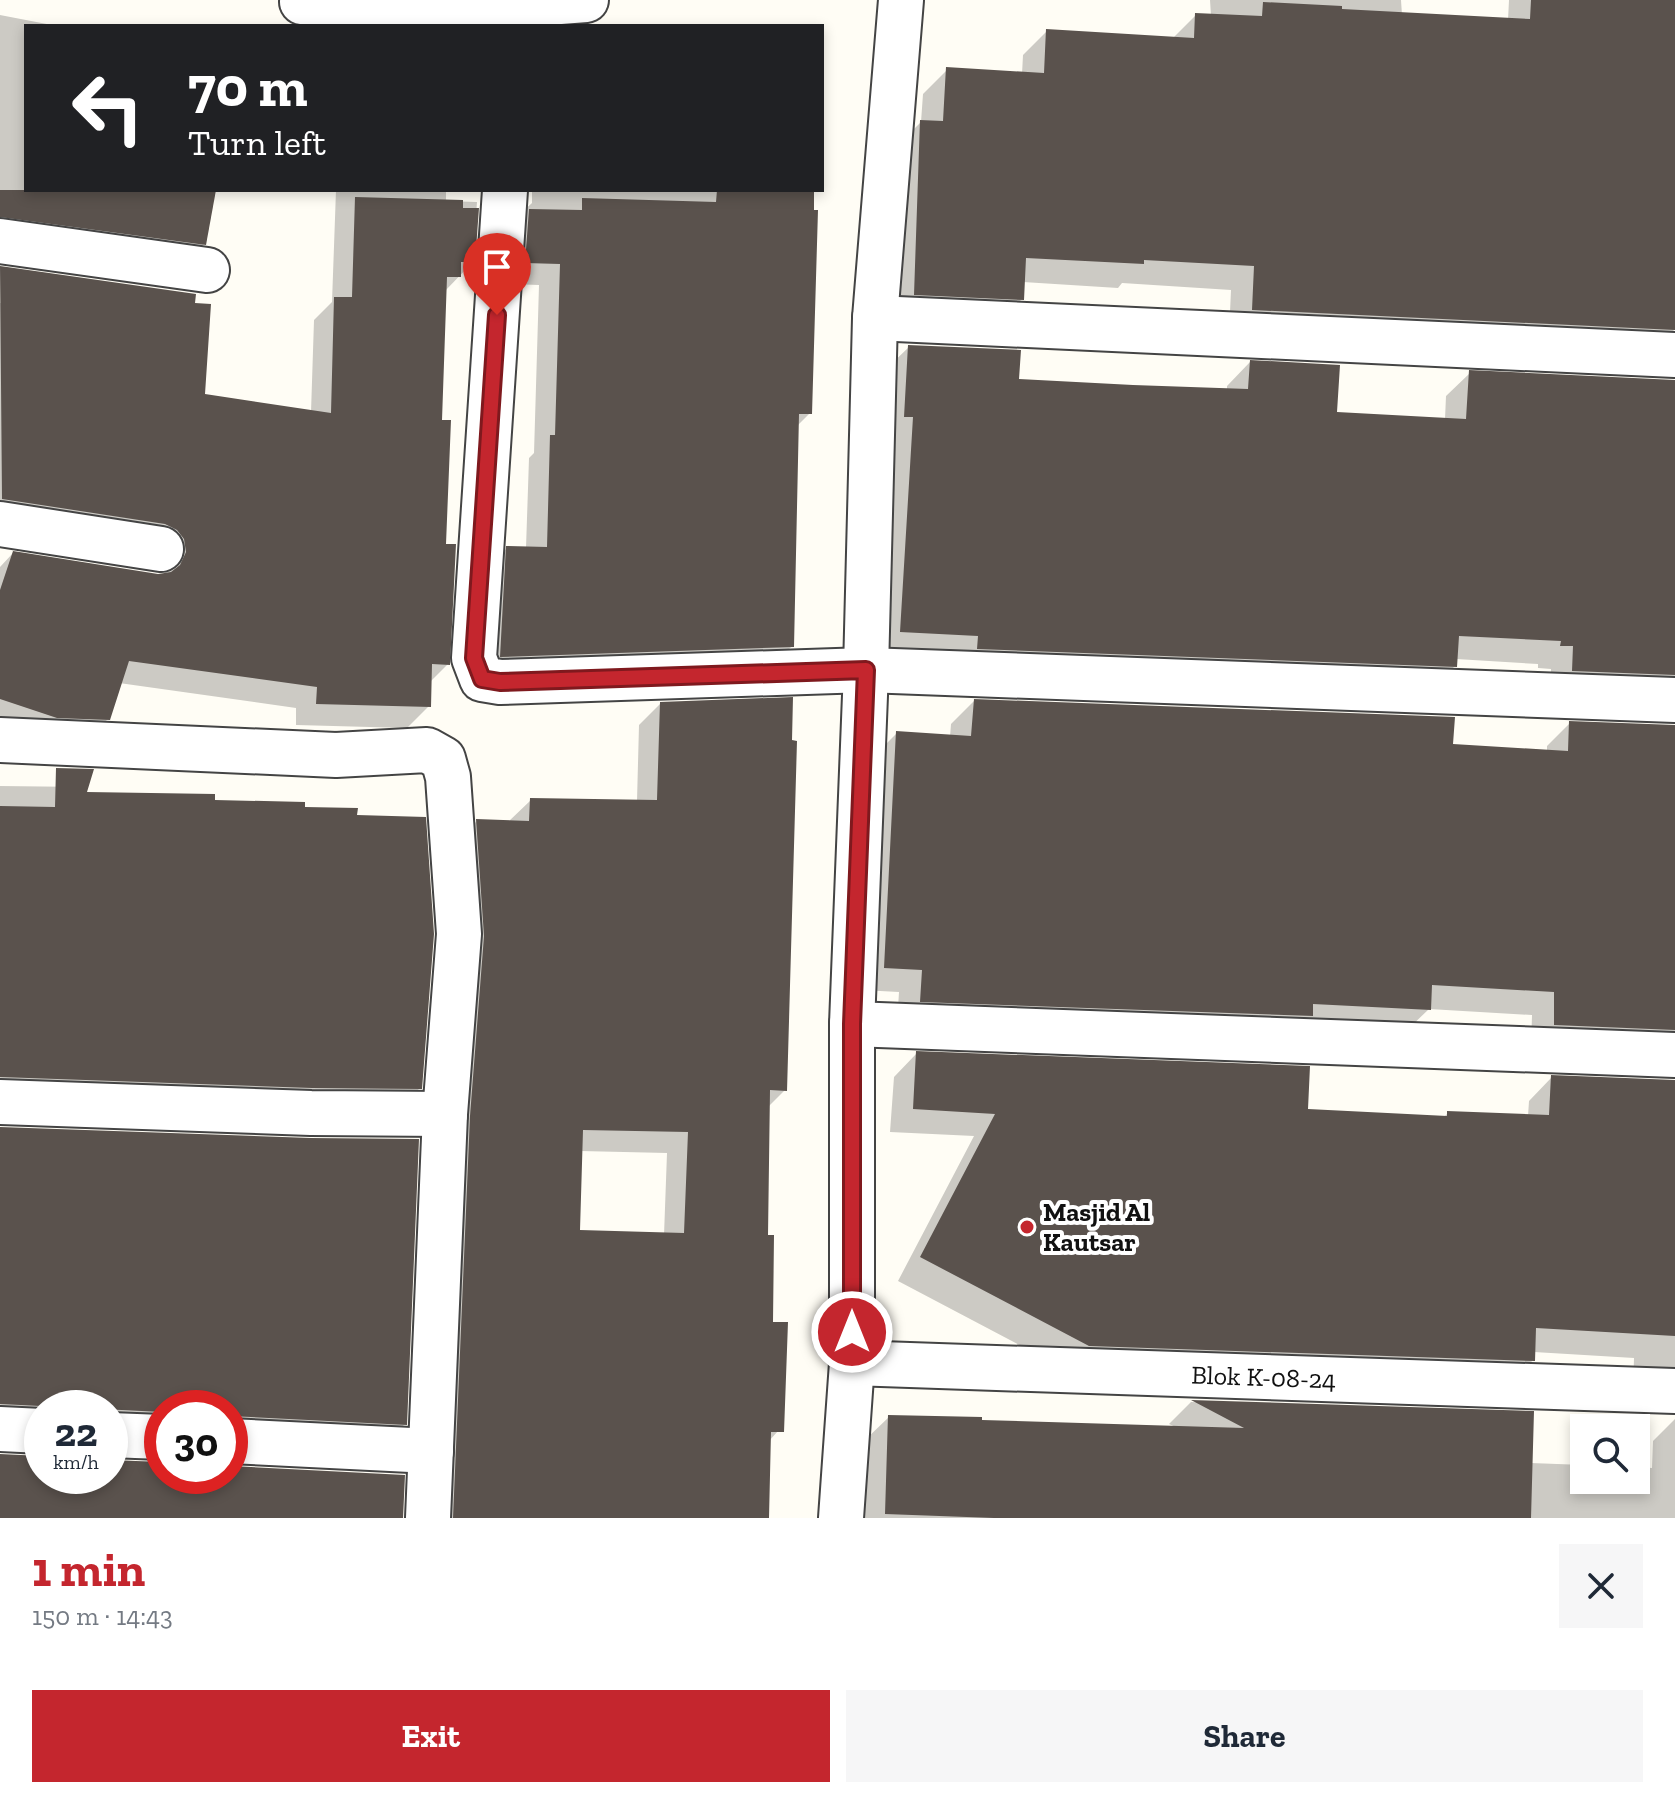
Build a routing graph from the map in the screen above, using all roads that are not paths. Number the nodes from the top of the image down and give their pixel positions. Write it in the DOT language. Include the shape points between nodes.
graph roads {
  1 [pos="586,0"];
  2 [pos="901,0"];
  3 [pos="302,2"];
  4 [pos="517,16"];
  5 [pos="505,192"];
  6 [pos="0,241"];
  7 [pos="207,270"];
  8 [pos="875,318"];
  9 [pos="1675,355"];
  10 [pos="0,524"];
  11 [pos="161,549"];
  12 [pos="866,670"];
  13 [pos="1675,700"];
  14 [pos="0,740"];
  15 [pos="852,1024"];
  16 [pos="1675,1055"];
  17 [pos="0,1102"];
  18 [pos="445,1114"];
  19 [pos="852,1363"];
  20 [pos="1675,1391"];
  21 [pos="0,1429"];
  22 [pos="24,1430"];
  23 [pos="248,1442"];
  24 [pos="431,1451"];
  25 [pos="428,1518"];
  26 [pos="841,1518"];
  1 -- 4 [label="street"];
  2 -- 8 [label="street"];
  3 -- 4 [label="street"];
  5 -- 12 [label="street" via="474,658 482,679"];
  6 -- 7 [label="street"];
  8 -- 9 [label="street"];
  8 -- 12 [label="street"];
  10 -- 11 [label="street"];
  12 -- 13 [label="street"];
  12 -- 15 [label="street"];
  14 -- 18 [label="street" via="336,755 427,750 443,759 459,934"];
  15 -- 16 [label="street"];
  15 -- 19 [label="street"];
  17 -- 18 [label="street"];
  18 -- 24 [label="street"];
  19 -- 20 [label="street, Blok K-08-24"];
  19 -- 26 [label="street"];
  21 -- 22 [label="street"];
  23 -- 24 [label="street"];
  24 -- 25 [label="street"];
}
